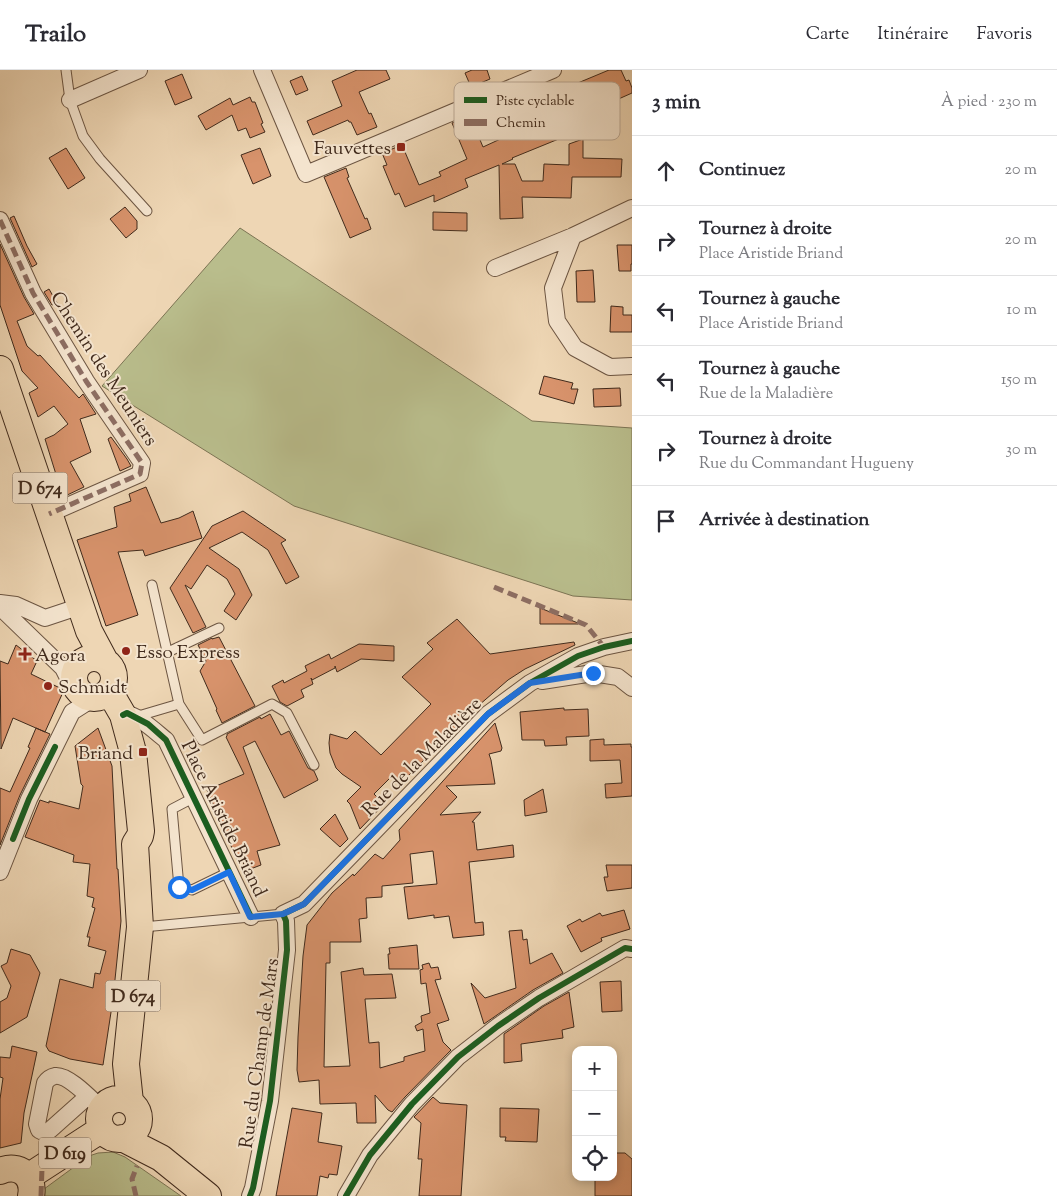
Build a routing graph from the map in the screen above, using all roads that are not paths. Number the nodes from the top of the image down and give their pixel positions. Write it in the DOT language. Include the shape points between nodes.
graph roads {
  1 [pos="66,70"];
  2 [pos="139,70"];
  3 [pos="262,70"];
  4 [pos="552,70"];
  5 [pos="524,82"];
  6 [pos="70,100"];
  7 [pos="454,111"];
  8 [pos="632,208"];
  9 [pos="147,211"];
  10 [pos="0,220"];
  11 [pos="573,236"];
  12 [pos="495,268"];
  13 [pos="632,366"];
  14 [pos="0,369"];
  15 [pos="49,514"];
  16 [pos="152,585"];
  17 [pos="0,603"];
  18 [pos="81,606"];
  19 [pos="0,607"];
  20 [pos="219,628"];
  21 [pos="632,640"];
  22 [pos="168,652"];
  23 [pos="530,683"];
  24 [pos="632,688"];
  25 [pos="93,692"];
  26 [pos="179,704"];
  27 [pos="314,764"];
  28 [pos="193,798"];
  29 [pos="0,872"];
  30 [pos="229,872"];
  31 [pos="283,914"];
  32 [pos="250,917"];
  33 [pos="140,927"];
  34 [pos="632,949"];
  35 [pos="113,1114"];
  36 [pos="0,1171"];
  37 [pos="30,1187"];
  38 [pos="208,1196"];
  39 [pos="250,1196"];
  40 [pos="346,1196"];
  1 -- 6 [label="lane"];
  2 -- 6 [label="street"];
  3 -- 7 [label="street" via="306,174"];
  4 -- 5 [label="street"];
  6 -- 9 [label="lane" via="83,136"];
  8 -- 11 [label="street"];
  10 -- 15 [label="street, Chemin des Meuniers" via="34,293 86,380 142,463 140,474"];
  11 -- 12 [label="street"];
  11 -- 13 [label="street" via="553,288 557,321 575,348 610,367"];
  14 -- 15 [label="main road, D 674"];
  15 -- 18 [label="main road, D 674"];
  16 -- 22 [label="lane"];
  17 -- 18 [label="street" via="16,605 45,618"];
  18 -- 25 [label="main road, D 674" via="89,631 85,653"];
  19 -- 25 [label="street, Place Aristide Briand"];
  20 -- 22 [label="lane"];
  21 -- 23 [label="street, Rue de la Maladière" via="578,656"];
  22 -- 26 [label="lane"];
  23 -- 24 [label="street" via="593,673 618,677"];
  23 -- 31 [label="street, Rue de la Maladière" via="488,714 304,904"];
  25 -- 26 [label="lane"];
  25 -- 28 [label="street, Place Aristide Briand" via="148,724 166,740"];
  25 -- 29 [label="street" via="56,748 29,800"];
  25 -- 33 [label="main road, D 674" via="133,752 141,831 135,844"];
  26 -- 27 [label="lane" via="202,740 272,704 287,713"];
  28 -- 30 [label="street, Place Aristide Briand"];
  28 -- 30 [label="lane" via="172,809 179,887 192,890"];
  30 -- 32 [label="street, Place Aristide Briand"];
  31 -- 32 [label="lane, Place Aristide Briand"];
  31 -- 39 [label="street, Rue du Champ de Mars" via="287,950 270,1101"];
  32 -- 33 [label="lane, Place Aristide Briand"];
  33 -- 35 [label="main road, D 674" via="126,1064"];
  34 -- 40 [label="street" via="625,948 539,998 458,1057 412,1104 370,1155"];
  35 -- 37 [label="main road, D 619"];
  35 -- 38 [label="main road"];
  36 -- 37 [label="main road" via="19,1169"];
}
